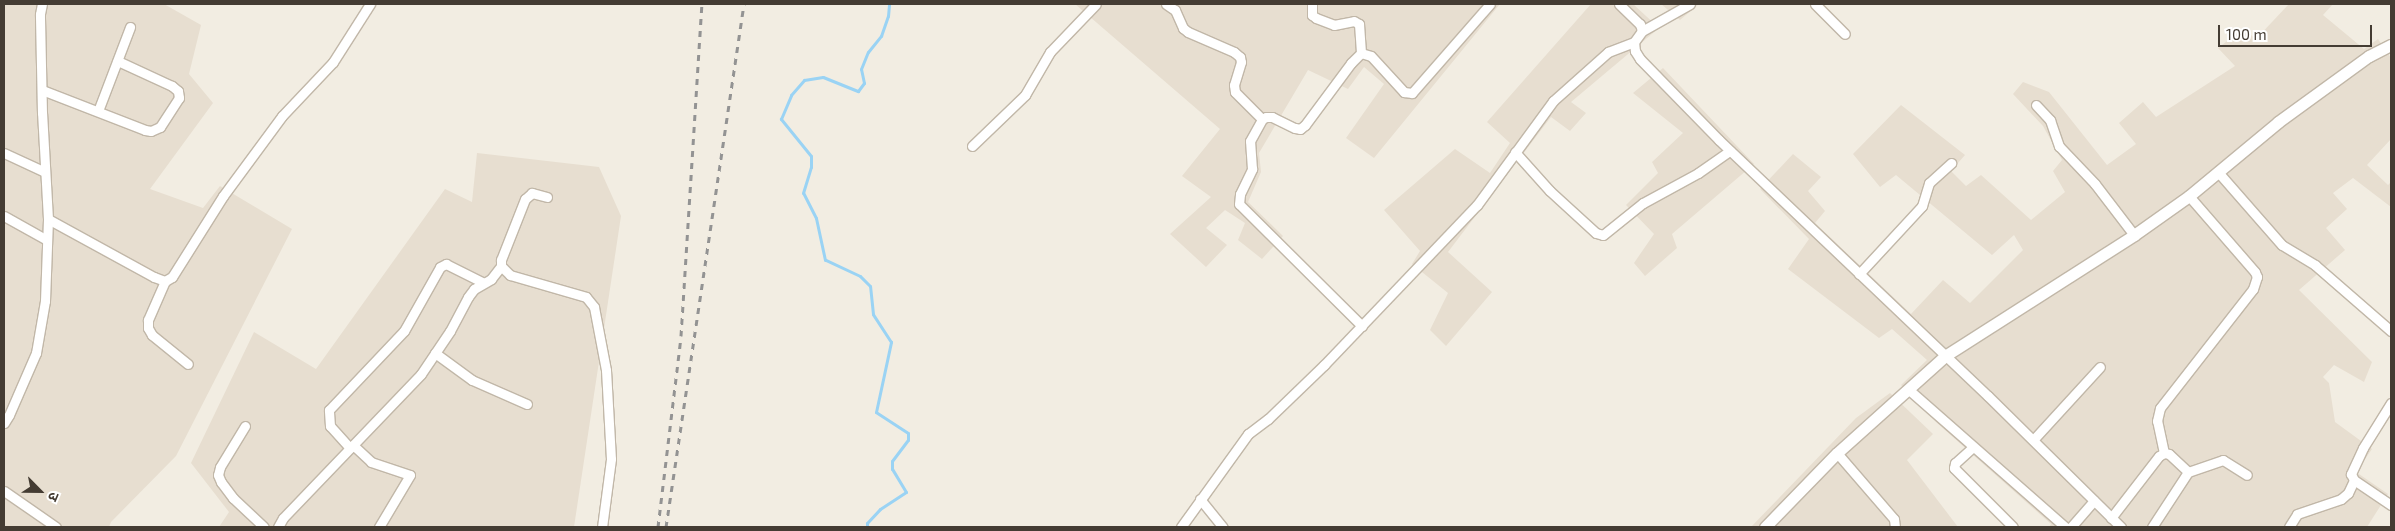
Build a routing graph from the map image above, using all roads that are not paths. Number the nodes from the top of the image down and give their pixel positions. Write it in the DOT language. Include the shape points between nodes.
graph roads {
  1 [pos="42,4"];
  2 [pos="370,4"];
  3 [pos="1096,4"];
  4 [pos="1166,4"];
  5 [pos="1312,4"];
  6 [pos="1490,4"];
  7 [pos="1618,4"];
  8 [pos="1690,4"];
  9 [pos="1815,4"];
  10 [pos="130,27"];
  11 [pos="1642,31"];
  12 [pos="1845,34"];
  13 [pos="1634,42"];
  14 [pos="2391,46"];
  15 [pos="1361,53"];
  16 [pos="118,61"];
  17 [pos="42,90"];
  18 [pos="2036,105"];
  19 [pos="98,111"];
  20 [pos="1262,119"];
  21 [pos="972,146"];
  22 [pos="1730,151"];
  23 [pos="1515,152"];
  24 [pos="4,153"];
  25 [pos="1951,163"];
  26 [pos="45,172"];
  27 [pos="2218,172"];
  28 [pos="2189,196"];
  29 [pos="547,197"];
  30 [pos="4,216"];
  31 [pos="48,219"];
  32 [pos="2134,235"];
  33 [pos="47,240"];
  34 [pos="501,266"];
  35 [pos="1859,274"];
  36 [pos="165,281"];
  37 [pos="484,283"];
  38 [pos="1362,326"];
  39 [pos="2391,331"];
  40 [pos="436,353"];
  41 [pos="1945,356"];
  42 [pos="188,364"];
  43 [pos="2100,367"];
  44 [pos="1908,389"];
  45 [pos="2391,403"];
  46 [pos="527,404"];
  47 [pos="4,421"];
  48 [pos="246,426"];
  49 [pos="2033,440"];
  50 [pos="351,447"];
  51 [pos="1973,447"];
  52 [pos="1837,453"];
  53 [pos="2164,453"];
  54 [pos="2188,472"];
  55 [pos="2247,475"];
  56 [pos="2354,480"];
  57 [pos="4,491"];
  58 [pos="1200,499"];
  59 [pos="2094,501"];
  60 [pos="2391,505"];
  61 [pos="2110,518"];
  62 [pos="56,527"];
  63 [pos="264,527"];
  64 [pos="278,527"];
  65 [pos="379,527"];
  66 [pos="602,527"];
  67 [pos="1181,527"];
  68 [pos="1223,527"];
  69 [pos="1765,527"];
  70 [pos="1895,527"];
  71 [pos="2012,527"];
  72 [pos="2065,527"];
  73 [pos="2071,527"];
  74 [pos="2121,527"];
  75 [pos="2152,527"];
  76 [pos="2288,527"];
  1 -- 17 [label="street"];
  2 -- 36 [label="street" via="333,62 282,116 223,196 177,271"];
  3 -- 21 [label="street" via="1050,52 1025,95"];
  4 -- 20 [label="street" via="1175,10 1188,32 1240,57 1235,92"];
  5 -- 15 [label="street" via="1312,15 1316,18 1334,25 1354,20 1359,24"];
  6 -- 15 [label="street" via="1412,93 1404,92 1371,56"];
  7 -- 11 [label="street" via="1640,24"];
  8 -- 11 [label="street"];
  9 -- 12 [label="street"];
  10 -- 16 [label="street"];
  11 -- 13 [label="street"];
  13 -- 22 [label="street" via="1634,52 1640,59"];
  13 -- 23 [label="street" via="1608,52 1552,101"];
  14 -- 27 [label="street" via="2369,56 2278,122"];
  15 -- 20 [label="street" via="1305,126 1295,128 1272,117"];
  16 -- 19 [label="street"];
  16 -- 19 [label="street" via="172,86 178,91 178,98 160,127 151,131"];
  17 -- 19 [label="street"];
  17 -- 26 [label="street"];
  18 -- 32 [label="street" via="2050,120 2059,146 2095,184"];
  20 -- 38 [label="street" via="1250,142 1252,169 1240,194 1239,204"];
  22 -- 23 [label="street" via="1698,173 1643,202 1603,235 1596,233 1550,191"];
  22 -- 35 [label="street"];
  23 -- 38 [label="street" via="1477,205"];
  24 -- 26 [label="street"];
  25 -- 35 [label="street" via="1929,183 1922,206"];
  26 -- 31 [label="street"];
  27 -- 28 [label="street"];
  27 -- 39 [label="street" via="2282,245 2315,265"];
  28 -- 32 [label="street"];
  28 -- 53 [label="street" via="2257,277 2253,289 2160,408 2157,421"];
  29 -- 34 [label="street" via="532,193 524,199"];
  30 -- 33 [label="street"];
  31 -- 33 [label="street"];
  31 -- 36 [label="street"];
  32 -- 41 [label="street"];
  33 -- 47 [label="street" via="45,301 36,353"];
  34 -- 37 [label="street"];
  34 -- 66 [label="street" via="510,275 586,297 594,307 606,370 611,459"];
  35 -- 41 [label="street"];
  36 -- 42 [label="street" via="148,320 148,328 152,335"];
  37 -- 40 [label="street" via="468,297"];
  37 -- 50 [label="street" via="446,264 440,267 404,331 329,410 330,426"];
  38 -- 58 [label="street" via="1268,420 1248,434"];
  40 -- 46 [label="street" via="472,380"];
  40 -- 50 [label="street" via="421,374"];
  41 -- 44 [label="street"];
  41 -- 49 [label="street"];
  43 -- 49 [label="street"];
  44 -- 51 [label="street"];
  44 -- 52 [label="street"];
  45 -- 56 [label="street" via="2353,468"];
  48 -- 63 [label="street" via="218,475 233,498"];
  49 -- 59 [label="street"];
  50 -- 64 [label="street"];
  50 -- 65 [label="street" via="371,462 410,475"];
  51 -- 71 [label="street" via="1955,463 1954,468"];
  51 -- 72 [label="street"];
  52 -- 69 [label="street"];
  52 -- 70 [label="street" via="1894,519"];
  53 -- 54 [label="street"];
  53 -- 61 [label="street"];
  54 -- 55 [label="street" via="2222,460"];
  54 -- 75 [label="street"];
  56 -- 60 [label="street"];
  56 -- 76 [label="street" via="2341,499 2297,514"];
  57 -- 62 [label="street"];
  58 -- 67 [label="street"];
  58 -- 68 [label="street"];
  59 -- 61 [label="street"];
  59 -- 73 [label="street"];
  61 -- 74 [label="street"];
}
